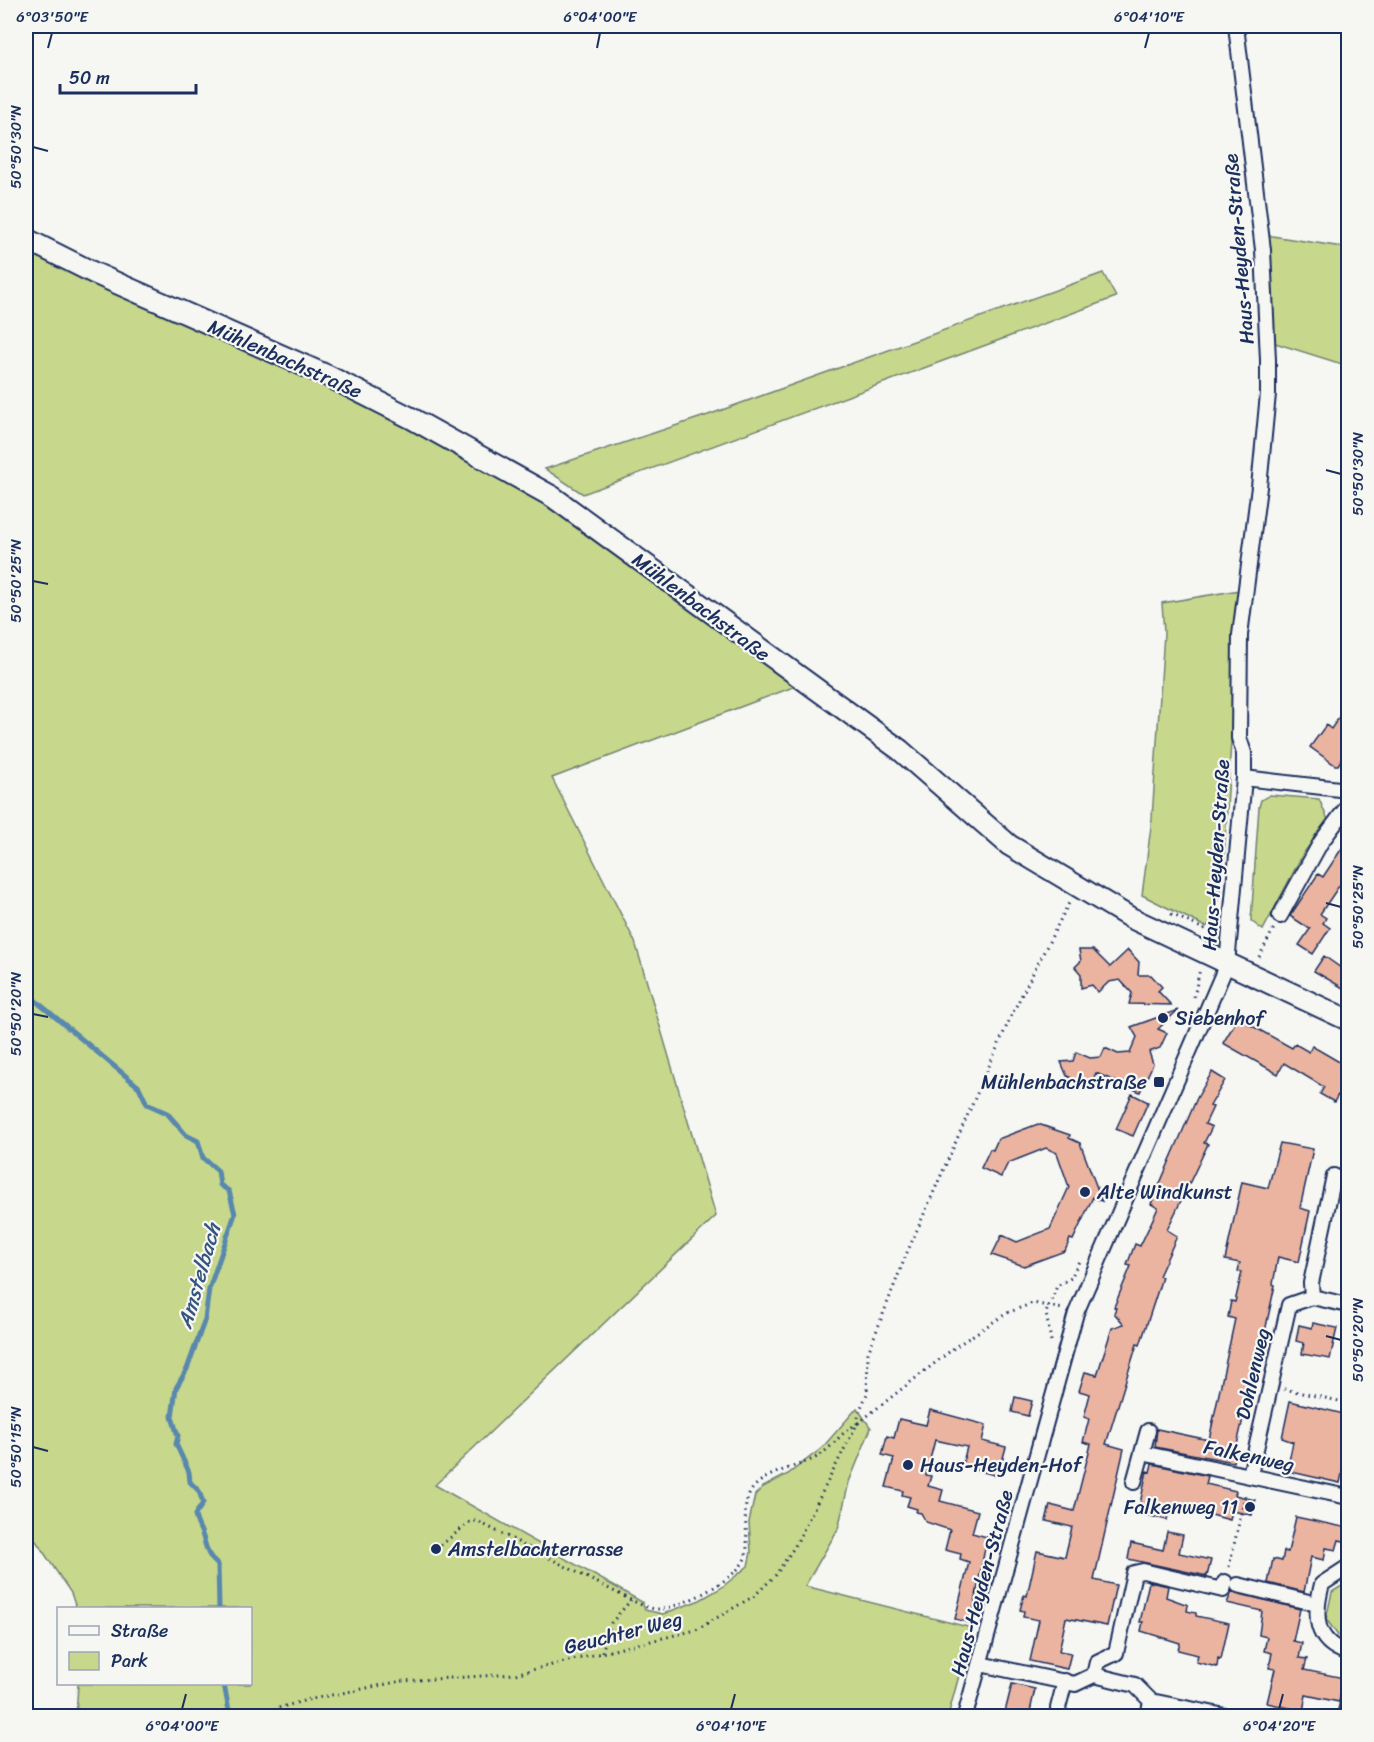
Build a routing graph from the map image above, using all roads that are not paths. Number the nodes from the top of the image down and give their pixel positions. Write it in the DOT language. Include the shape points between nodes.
graph roads {
  1 [pos="1236,26"];
  2 [pos="26,239"];
  3 [pos="1244,778"];
  4 [pos="1348,790"];
  5 [pos="1348,806"];
  6 [pos="1280,916"];
  7 [pos="1227,964"];
  8 [pos="1348,1020"];
  9 [pos="1334,1176"];
  10 [pos="1312,1297"];
  11 [pos="1348,1305"];
  12 [pos="1148,1431"];
  13 [pos="1142,1454"];
  14 [pos="1250,1475"];
  15 [pos="1134,1482"];
  16 [pos="1348,1497"];
  17 [pos="1348,1567"];
  18 [pos="1317,1604"];
  19 [pos="1348,1653"];
  20 [pos="980,1664"];
  21 [pos="1094,1675"];
  22 [pos="1065,1681"];
  23 [pos="1151,1701"];
  24 [pos="1348,1703"];
  25 [pos="965,1716"];
  26 [pos="1060,1716"];
  27 [pos="1148,1716"];
  28 [pos="1225,1716"];
  29 [pos="1345,1716"];
  1 -- 3 [label="street, Haus-Heyden-Straße" via="1268,315 1268,394 1240,635 1239,738 1244,753"];
  2 -- 7 [label="street, Mühlenbachstraße" via="328,376 553,497 900,750 1009,845 1131,918"];
  3 -- 4 [label="street"];
  3 -- 7 [label="street, Haus-Heyden-Straße"];
  5 -- 6 [label="street" via="1321,842"];
  7 -- 8 [label="street, Mühlenbachstraße"];
  7 -- 20 [label="street, Haus-Heyden-Straße" via="1076,1313"];
  9 -- 10 [label="street" via="1311,1283"];
  10 -- 11 [label="street"];
  10 -- 14 [label="street, Dohlenweg" via="1289,1305"];
  12 -- 13 [label="street"];
  13 -- 14 [label="street, Falkenweg"];
  13 -- 15 [label="street"];
  14 -- 16 [label="street, Falkenweg"];
  17 -- 18 [label="street" via="1322,1584"];
  18 -- 19 [label="street" via="1317,1624 1327,1641"];
  18 -- 21 [label="street" via="1232,1583 1223,1590 1143,1571 1134,1573 1116,1653 1097,1662"];
  20 -- 22 [label="street"];
  20 -- 25 [label="street, Haus-Heyden-Straße"];
  21 -- 22 [label="street" via="1075,1684"];
  21 -- 23 [label="street" via="1135,1685"];
  22 -- 26 [label="street" via="1058,1708"];
  23 -- 27 [label="street"];
  23 -- 28 [label="street"];
  24 -- 29 [label="street"];
}
